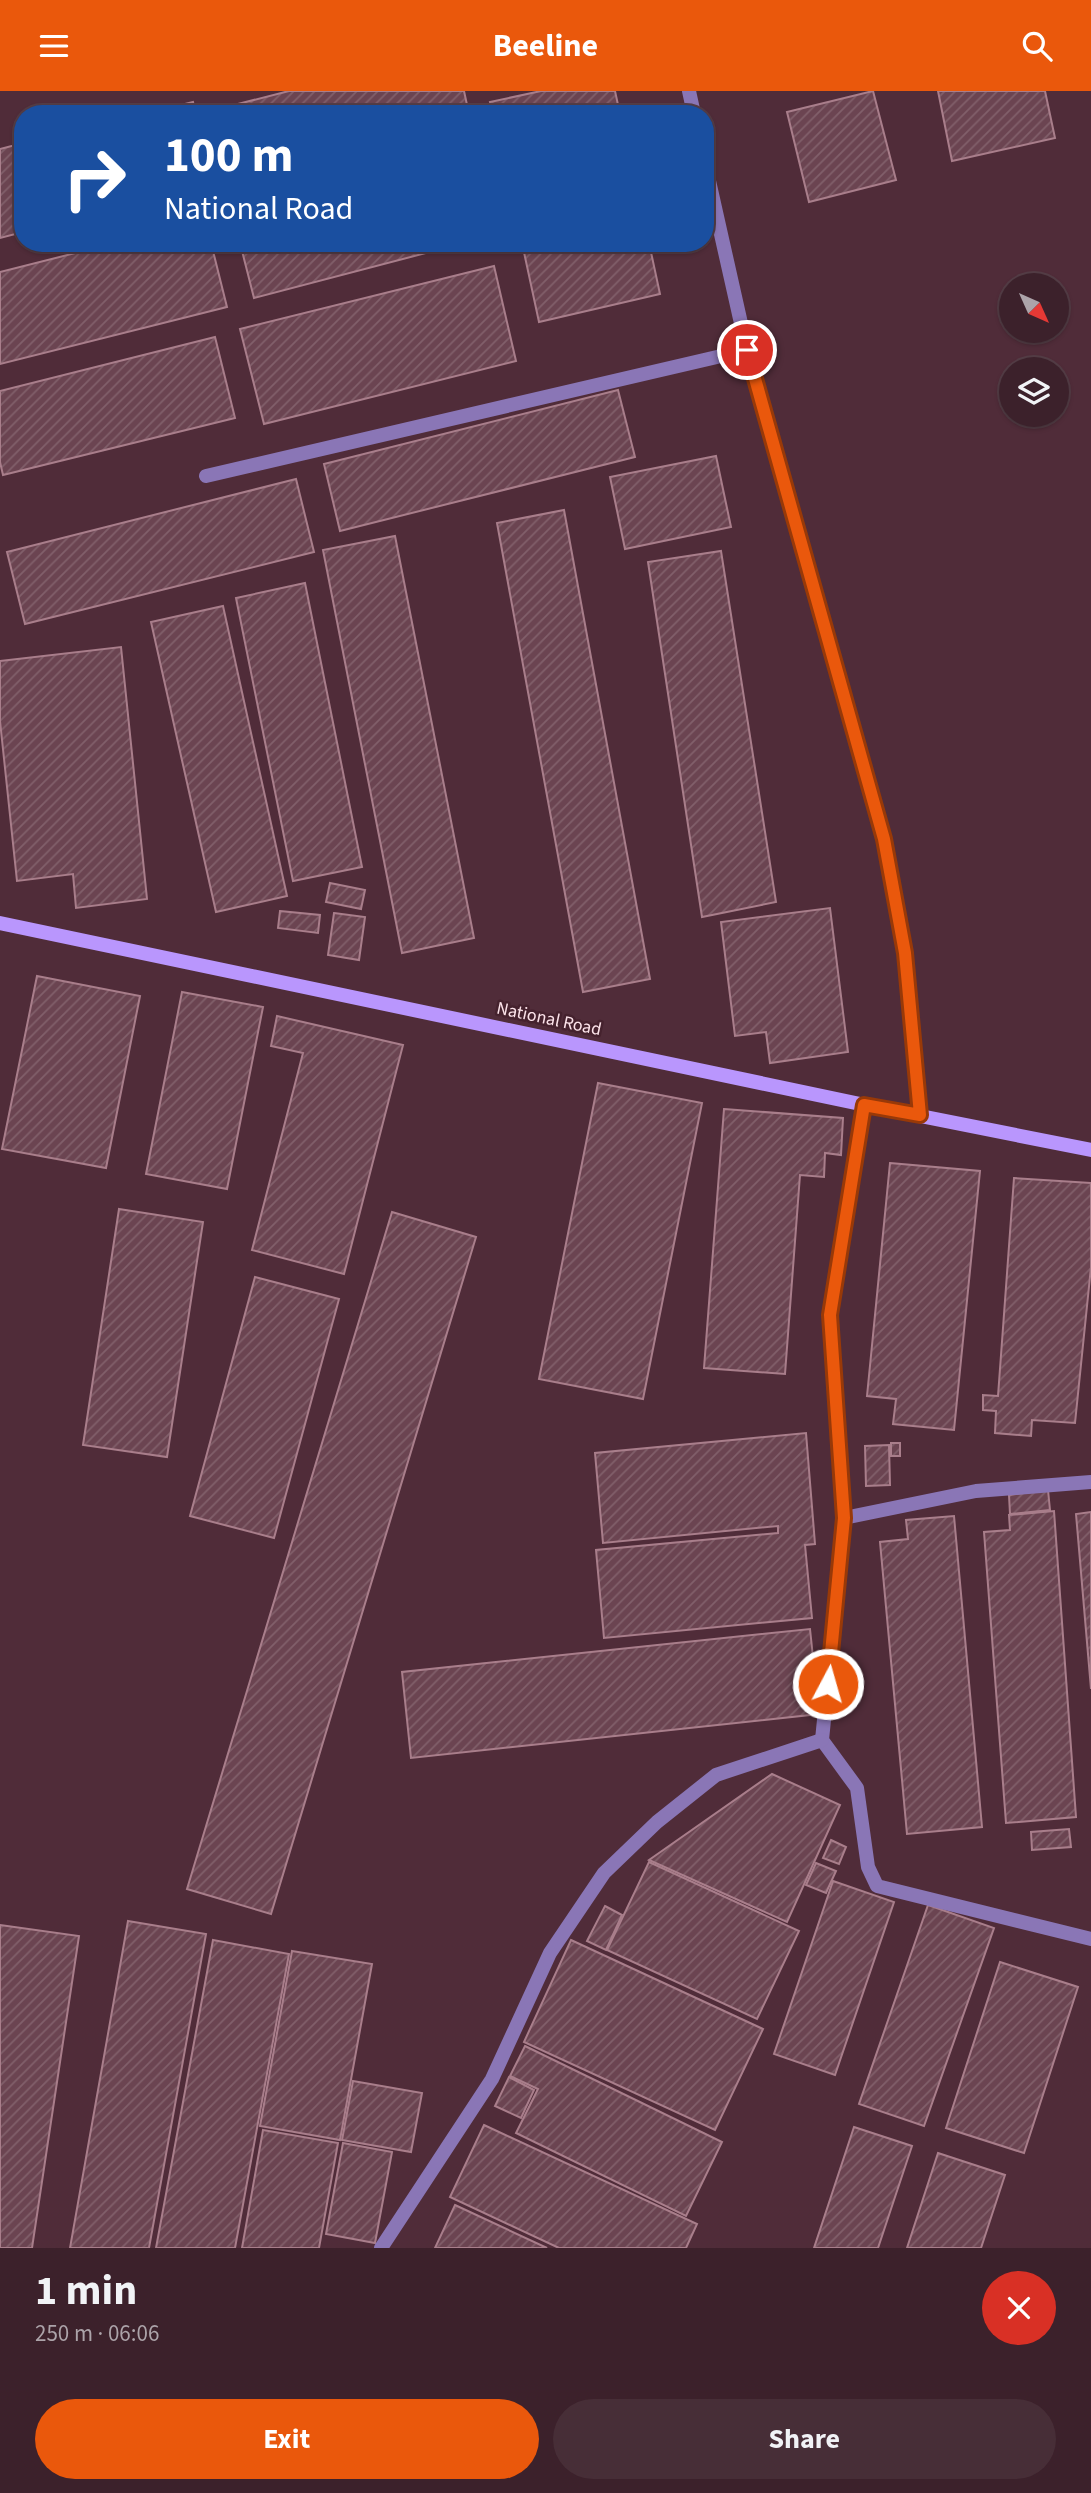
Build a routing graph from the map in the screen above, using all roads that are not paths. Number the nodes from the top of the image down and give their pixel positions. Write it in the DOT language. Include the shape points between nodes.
graph roads {
  1 [pos="714,203"];
  2 [pos="747,350"];
  3 [pos="206,476"];
  4 [pos="0,923"];
  5 [pos="864,1105"];
  6 [pos="920,1115"];
  7 [pos="1091,1150"];
  8 [pos="1091,1482"];
  9 [pos="844,1518"];
  10 [pos="822,1739"];
  11 [pos="1091,1939"];
  12 [pos="381,2248"];
  1 -- 2 [label="lane"];
  2 -- 3 [label="lane"];
  2 -- 6 [label="lane" via="884,839 905,953"];
  4 -- 5 [label="main road, National Road"];
  5 -- 6 [label="main road, National Road"];
  5 -- 9 [label="lane" via="830,1315"];
  6 -- 7 [label="main road, National Road"];
  8 -- 9 [label="lane" via="976,1491"];
  9 -- 10 [label="lane"];
  10 -- 11 [label="lane" via="857,1788 868,1867 877,1886"];
  10 -- 12 [label="lane" via="716,1775 604,1873 550,1953 492,2079"];
}
